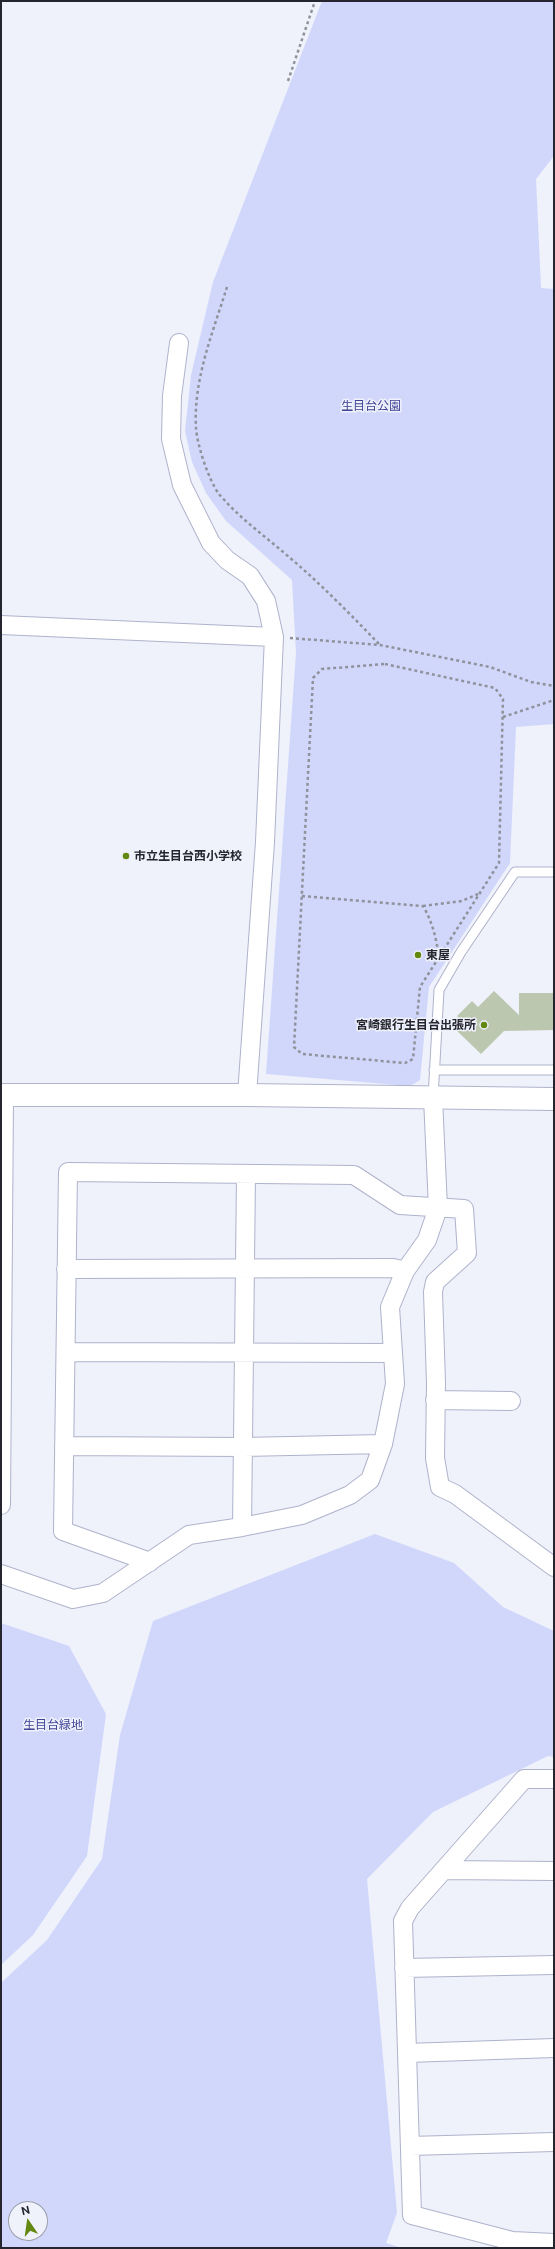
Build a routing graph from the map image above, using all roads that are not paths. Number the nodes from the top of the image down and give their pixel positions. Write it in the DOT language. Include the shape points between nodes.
graph roads {
  1 [pos="179,343"];
  2 [pos="1,625"];
  3 [pos="278,637"];
  4 [pos="554,872"];
  5 [pos="434,1070"];
  6 [pos="554,1070"];
  7 [pos="3,1095"];
  8 [pos="247,1095"];
  9 [pos="433,1098"];
  10 [pos="554,1099"];
  11 [pos="2,1164"];
  12 [pos="246,1175"];
  13 [pos="438,1208"];
  14 [pos="2,1261"];
  15 [pos="245,1267"];
  16 [pos="66,1268"];
  17 [pos="405,1271"];
  18 [pos="66,1352"];
  19 [pos="2,1353"];
  20 [pos="244,1353"];
  21 [pos="393,1353"];
  22 [pos="435,1400"];
  23 [pos="511,1401"];
  24 [pos="383,1444"];
  25 [pos="2,1446"];
  26 [pos="64,1446"];
  27 [pos="243,1447"];
  28 [pos="1,1504"];
  29 [pos="242,1527"];
  30 [pos="150,1562"];
  31 [pos="554,1567"];
  32 [pos="1,1574"];
  33 [pos="554,1779"];
  34 [pos="444,1870"];
  35 [pos="554,1871"];
  36 [pos="554,1965"];
  37 [pos="404,1968"];
  38 [pos="554,2048"];
  39 [pos="407,2053"];
  40 [pos="554,2142"];
  41 [pos="410,2146"];
  42 [pos="554,2243"];
  1 -- 3 [label="street" via="172,396 171,439 182,485 211,543 227,560 250,576 266,601"];
  2 -- 3 [label="street"];
  3 -- 8 [label="street"];
  4 -- 5 [label="lane" via="515,872 460,952 439,990"];
  5 -- 6 [label="lane"];
  5 -- 9 [label="lane"];
  7 -- 8 [label="street"];
  7 -- 11 [label="street"];
  8 -- 9 [label="street"];
  9 -- 10 [label="street"];
  9 -- 13 [label="street"];
  11 -- 14 [label="street"];
  12 -- 13 [label="street" via="354,1175 400,1205"];
  12 -- 15 [label="street"];
  12 -- 16 [label="street" via="68,1172"];
  13 -- 17 [label="street" via="427,1240"];
  13 -- 22 [label="street" via="464,1209 467,1253 435,1282"];
  14 -- 19 [label="street"];
  15 -- 16 [label="street"];
  15 -- 17 [label="street" via="393,1268"];
  15 -- 20 [label="street"];
  16 -- 18 [label="street"];
  17 -- 21 [label="street" via="390,1308"];
  18 -- 20 [label="street"];
  18 -- 26 [label="street"];
  19 -- 25 [label="street"];
  20 -- 21 [label="street"];
  20 -- 27 [label="street"];
  21 -- 24 [label="street" via="395,1384"];
  22 -- 23 [label="street"];
  22 -- 31 [label="street" via="435,1458 440,1487 455,1494"];
  24 -- 27 [label="street"];
  24 -- 29 [label="street" via="370,1480 350,1496 302,1515"];
  25 -- 28 [label="street"];
  26 -- 27 [label="street"];
  26 -- 30 [label="street" via="63,1531"];
  27 -- 29 [label="street"];
  29 -- 30 [label="street" via="188,1535"];
  30 -- 32 [label="street" via="103,1593 73,1599"];
  33 -- 34 [label="street" via="524,1779"];
  34 -- 35 [label="street"];
  34 -- 37 [label="street" via="410,1908 402,1921"];
  36 -- 37 [label="street"];
  37 -- 39 [label="street"];
  38 -- 39 [label="street"];
  39 -- 41 [label="street"];
  40 -- 41 [label="street"];
  41 -- 42 [label="street" via="412,2215 512,2241"];
}
